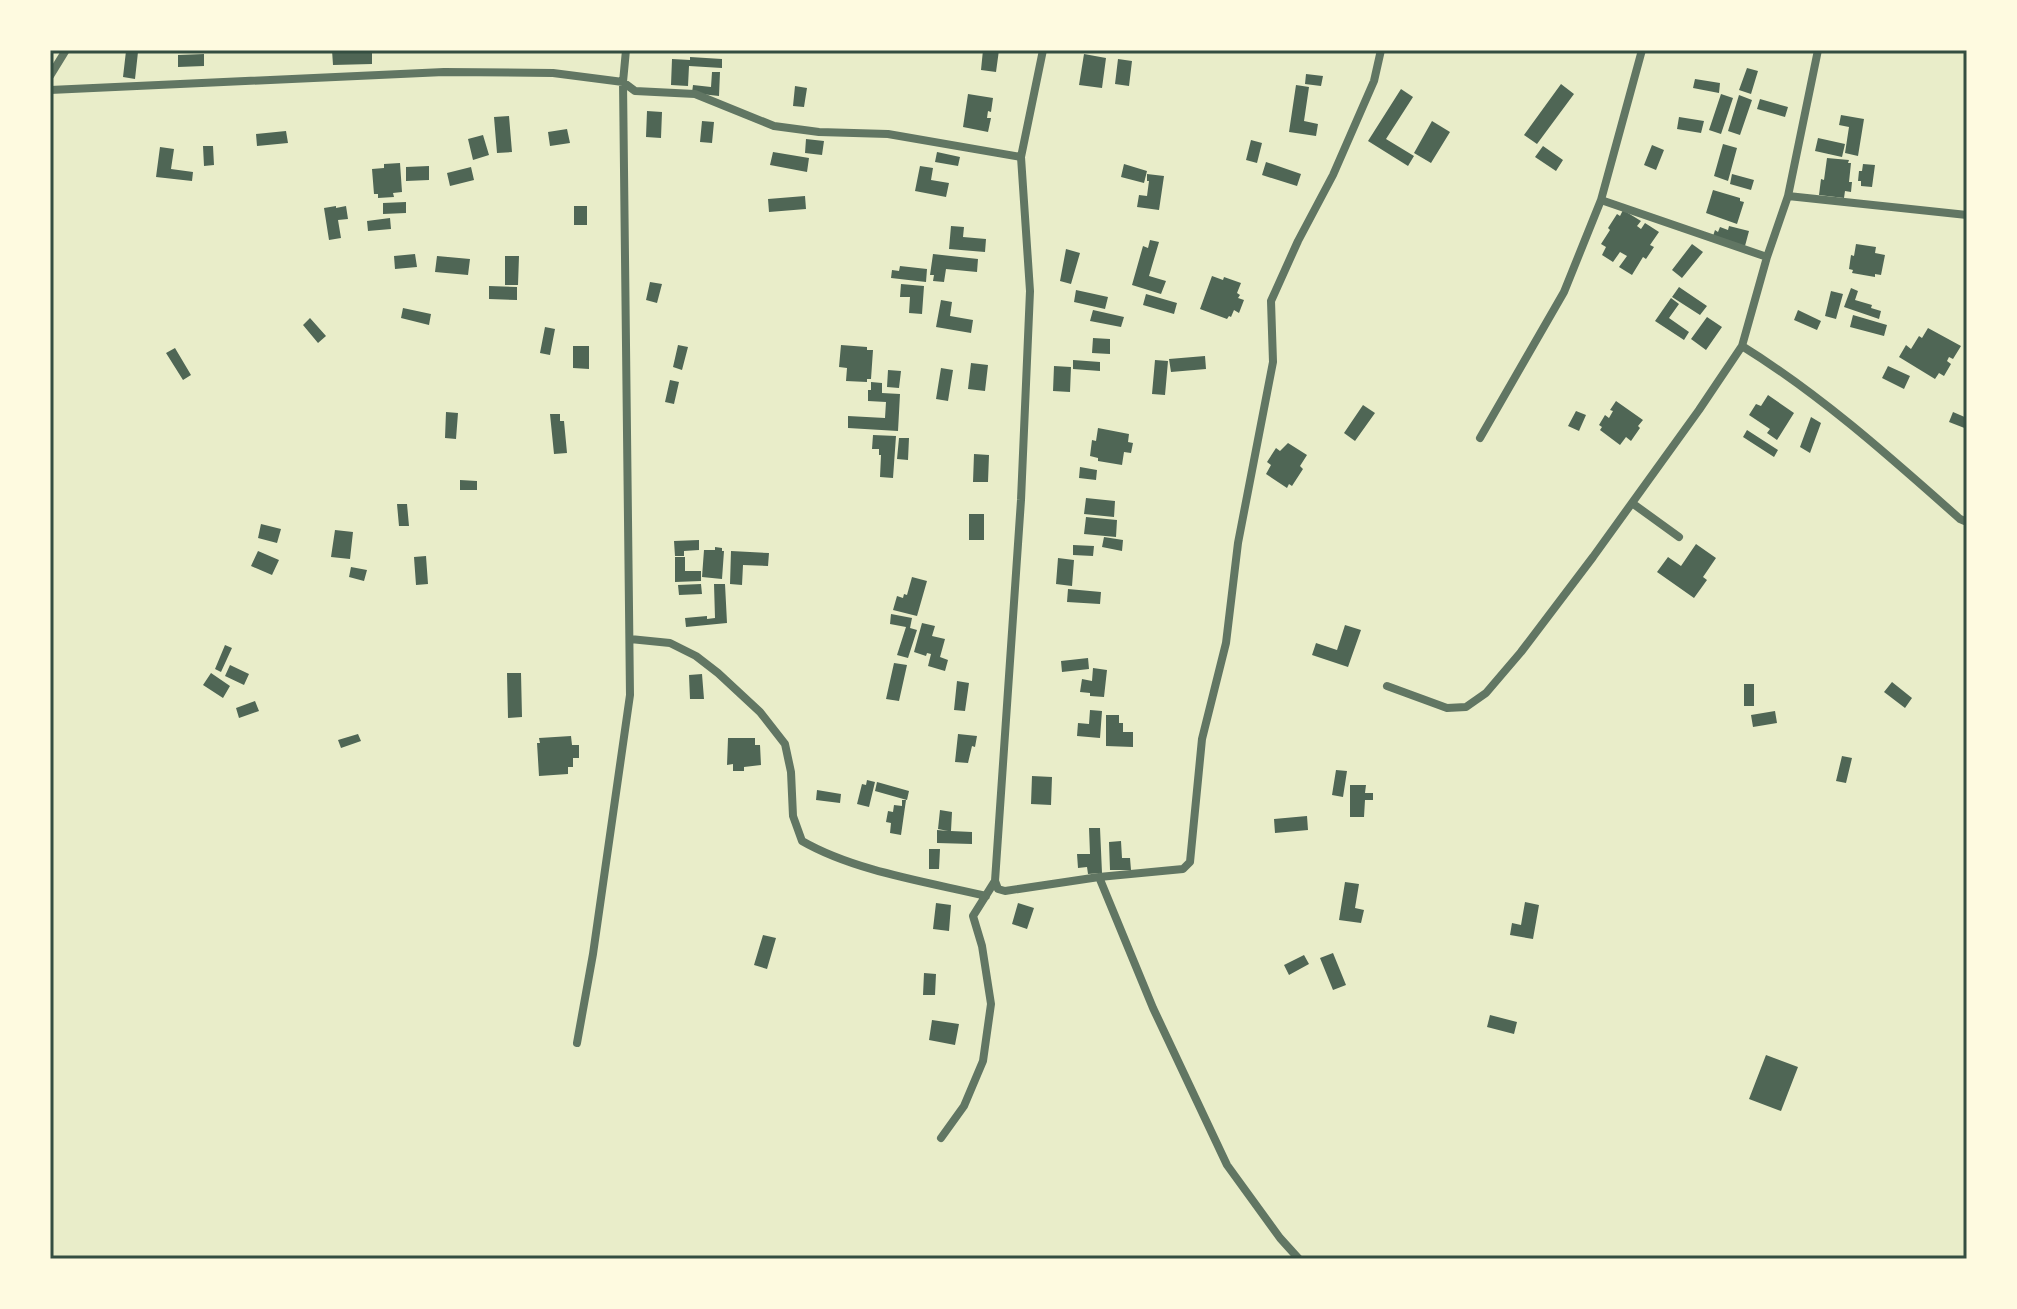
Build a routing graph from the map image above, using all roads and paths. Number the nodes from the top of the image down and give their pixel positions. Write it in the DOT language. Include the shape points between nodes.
graph roads {
  1 [pos="66,50"];
  2 [pos="626,50"];
  3 [pos="1043,50"];
  4 [pos="1381,50"];
  5 [pos="1642,50"];
  6 [pos="1818,50"];
  7 [pos="50,76"];
  8 [pos="623,82"];
  9 [pos="50,90"];
  10 [pos="1021,157"];
  11 [pos="1788,196"];
  12 [pos="1601,200"];
  13 [pos="1967,215"];
  14 [pos="1767,257"];
  15 [pos="1742,346"];
  16 [pos="1480,438"];
  17 [pos="1632,503"];
  18 [pos="1967,522"];
  19 [pos="1679,537"];
  20 [pos="630,639"];
  21 [pos="1387,686"];
  22 [pos="1099,877"];
  23 [pos="995,881"];
  24 [pos="986,896"];
  25 [pos="577,1043"];
  26 [pos="941,1138"];
  27 [pos="1299,1259"];
  1 -- 7 [label="street"];
  2 -- 8 [label="street"];
  3 -- 10 [label="street"];
  4 -- 22 [label="street" via="1374,81 1333,175 1271,301 1273,362 1238,543 1226,643 1202,739 1190,862 1183,869"];
  5 -- 12 [label="street"];
  6 -- 11 [label="street"];
  8 -- 9 [label="street" via="553,73 444,72"];
  8 -- 10 [label="street" via="635,91 695,94 774,126 888,134"];
  8 -- 20 [label="street"];
  10 -- 23 [label="street" via="1030,291"];
  11 -- 13 [label="street"];
  11 -- 14 [label="street"];
  12 -- 14 [label="street"];
  12 -- 16 [label="street" via="1564,292"];
  14 -- 15 [label="street"];
  15 -- 17 [label="street"];
  15 -- 18 [label="street" via="1831,409"];
  17 -- 19 [label="street"];
  17 -- 21 [label="street" via="1486,693 1466,707 1447,708"];
  20 -- 24 [label="street" via="670,643 696,656 760,712 785,744 793,816 802,841 826,855"];
  20 -- 25 [label="street" via="630,695"];
  22 -- 23 [label="street" via="1005,891"];
  22 -- 27 [label="street" via="1227,1165"];
  23 -- 24 [label="street"];
  24 -- 26 [label="street" via="973,916 991,1004 983,1061 964,1106"];
}
